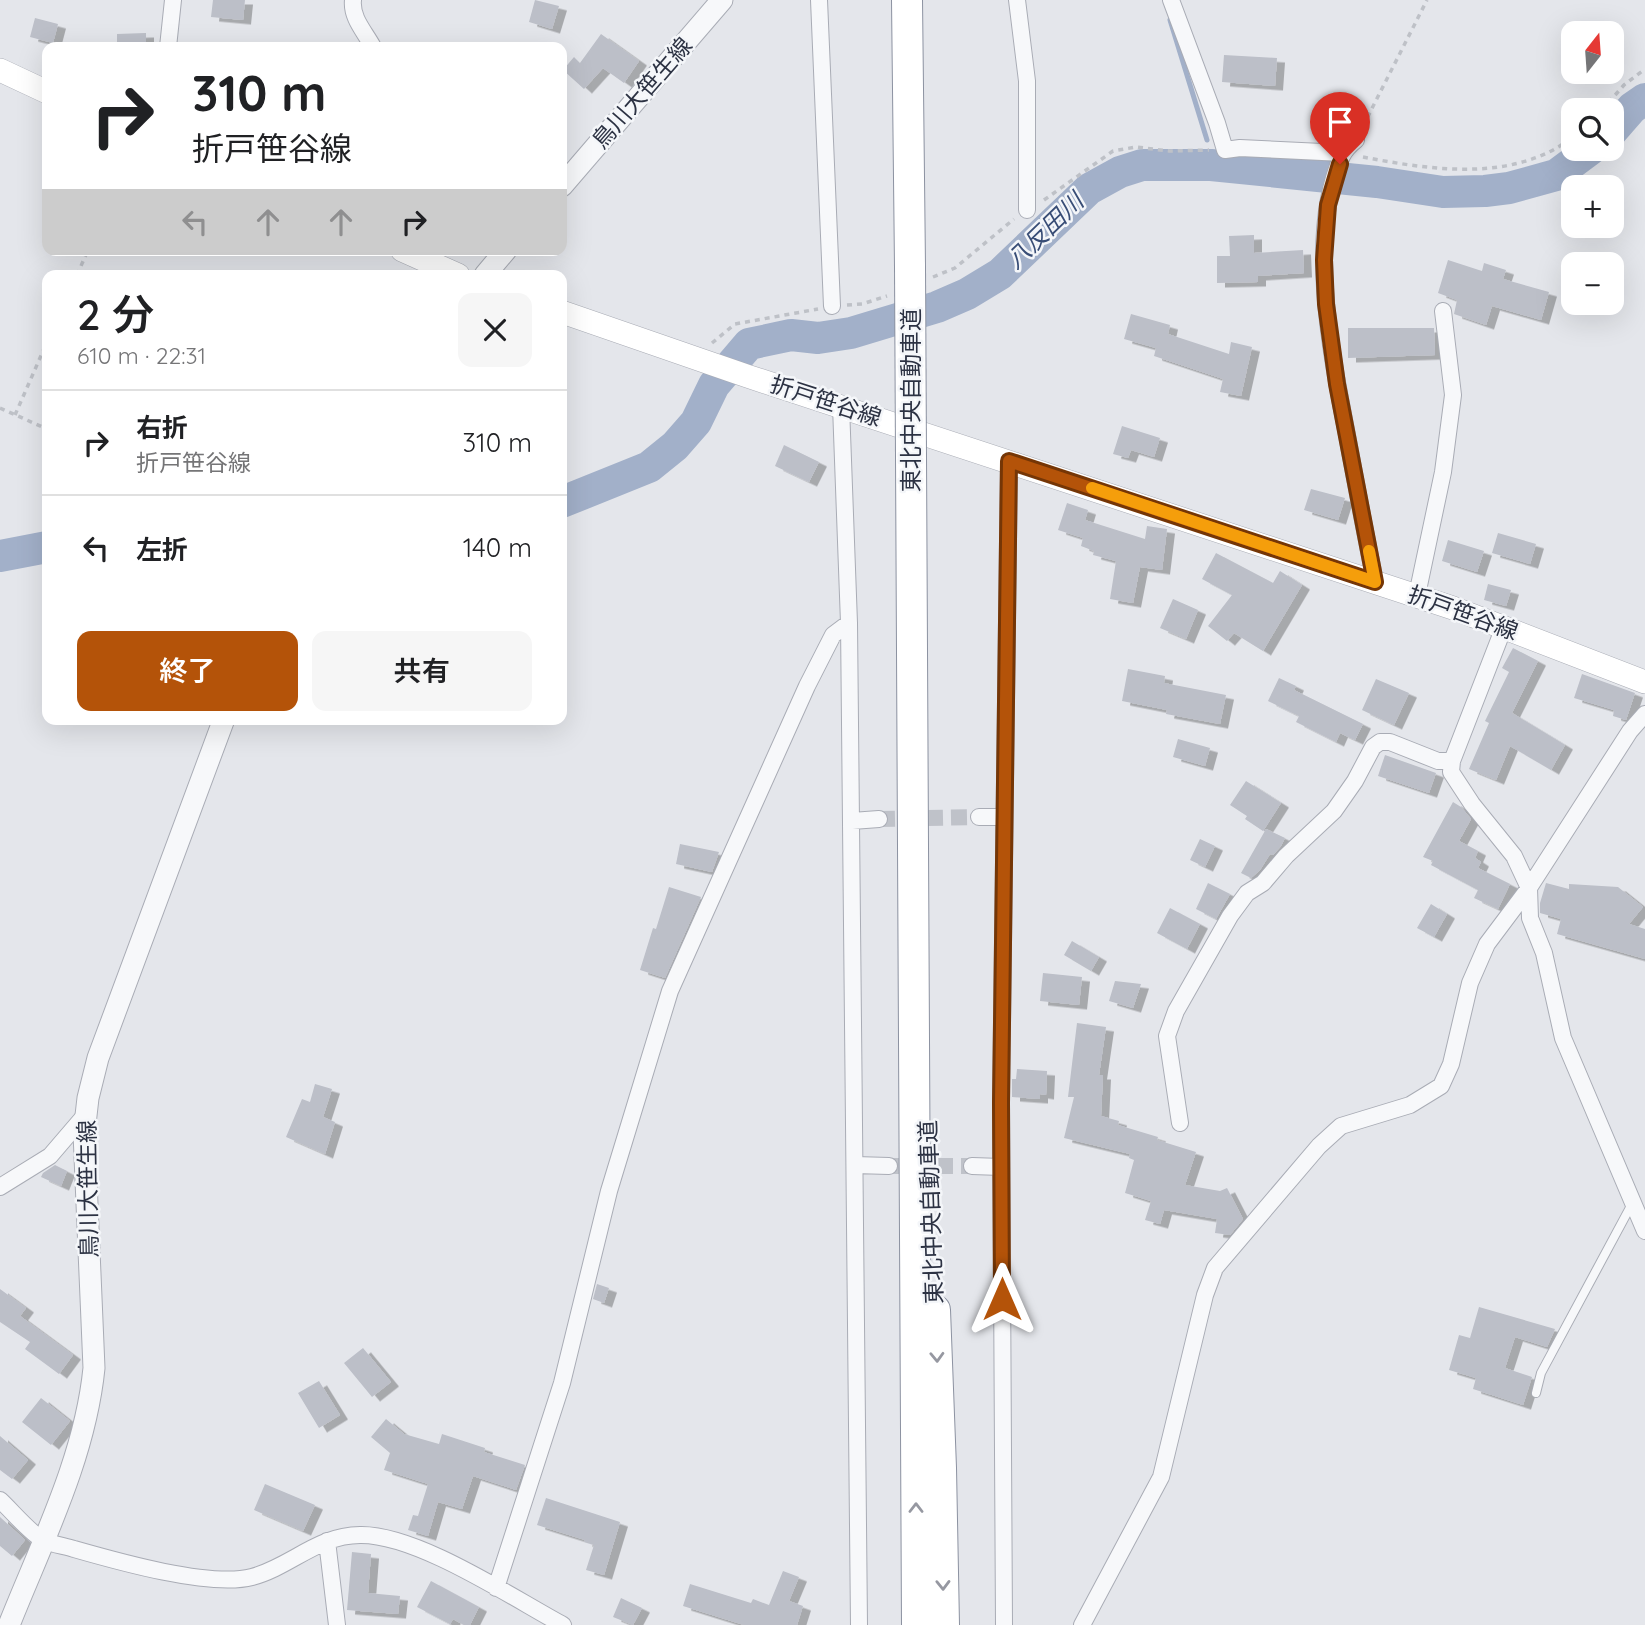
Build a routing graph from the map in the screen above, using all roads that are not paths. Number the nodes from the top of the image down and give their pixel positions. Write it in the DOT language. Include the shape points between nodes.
graph roads {
  1 [pos="173,0"];
  2 [pos="353,0"];
  3 [pos="722,0"];
  4 [pos="819,0"];
  5 [pos="897,0"];
  6 [pos="907,0"];
  7 [pos="916,0"];
  8 [pos="1017,0"];
  9 [pos="1171,0"];
  10 [pos="169,42"];
  11 [pos="370,42"];
  12 [pos="0,70"];
  13 [pos="42,90"];
  14 [pos="908,109"];
  15 [pos="1356,140"];
  16 [pos="1341,158"];
  17 [pos="567,180"];
  18 [pos="1027,210"];
  19 [pos="415,256"];
  20 [pos="501,256"];
  21 [pos="447,270"];
  22 [pos="489,270"];
  23 [pos="832,306"];
  24 [pos="1443,311"];
  25 [pos="567,314"];
  26 [pos="841,406"];
  27 [pos="1009,461"];
  28 [pos="1375,582"];
  29 [pos="1417,595"];
  30 [pos="849,623"];
  31 [pos="1504,627"];
  32 [pos="1645,682"];
  33 [pos="1645,713"];
  34 [pos="222,725"];
  35 [pos="1452,761"];
  36 [pos="914,799"];
  37 [pos="979,817"];
  38 [pos="1004,817"];
  39 [pos="879,819"];
  40 [pos="852,821"];
  41 [pos="1529,888"];
  42 [pos="86,1114"];
  43 [pos="1180,1123"];
  44 [pos="855,1165"];
  45 [pos="889,1166"];
  46 [pos="972,1166"];
  47 [pos="1001,1167"];
  48 [pos="3,1181"];
  49 [pos="1633,1202"];
  50 [pos="1645,1231"];
  51 [pos="1536,1393"];
  52 [pos="0,1500"];
  53 [pos="43,1539"];
  54 [pos="327,1541"];
  55 [pos="496,1588"];
  56 [pos="9,1625"];
  57 [pos="337,1625"];
  58 [pos="563,1625"];
  59 [pos="859,1625"];
  60 [pos="917,1625"];
  61 [pos="944,1625"];
  62 [pos="1004,1625"];
  63 [pos="1082,1625"];
  1 -- 10 [label="street"];
  2 -- 11 [label="street" via="357,21"];
  3 -- 17 [label="street, 鳥川大笹生線"];
  4 -- 23 [label="street"];
  5 -- 14 [label="highway"];
  6 -- 14 [label="highway, 東北中央自動車道"];
  7 -- 14 [label="highway"];
  8 -- 18 [label="street" via="1027,81"];
  9 -- 16 [label="street" via="1225,150"];
  12 -- 13 [label="main road"];
  14 -- 36 [label="highway, 東北中央自動車道, bridge" via="920,273 911,457"];
  15 -- 16 [label="street"];
  16 -- 28 [label="street" via="1328,205 1326,304"];
  19 -- 21 [label="main road"];
  20 -- 22 [label="street"];
  24 -- 29 [label="street" via="1453,395 1443,471"];
  25 -- 26 [label="main road, 折戸笹谷線"];
  26 -- 27 [label="main road, 折戸笹谷線"];
  26 -- 30 [label="street"];
  27 -- 28 [label="main road, 折戸笹谷線"];
  27 -- 38 [label="street"];
  28 -- 29 [label="main road, 折戸笹谷線"];
  29 -- 31 [label="main road, 折戸笹谷線"];
  30 -- 40 [label="street"];
  30 -- 55 [label="street" via="833,635 807,686 670,991 610,1191 562,1383"];
  31 -- 32 [label="main road, 折戸笹谷線"];
  31 -- 35 [label="street"];
  33 -- 41 [label="street"];
  34 -- 42 [label="street, 鳥川大笹生線" via="98,1058"];
  35 -- 41 [label="street" via="1451,772 1514,856"];
  35 -- 43 [label="street" via="1438,761 1380,742 1334,811 1247,893 1176,1011 1167,1036"];
  60 -- 36 [label="highway, 東北中央自動車道, one-way"];
  36 -- 61 [label="highway, 東北中央自動車道, one-way"];
  37 -- 38 [label="street"];
  38 -- 47 [label="street"];
  39 -- 40 [label="street"];
  40 -- 44 [label="street"];
  41 -- 49 [label="street" via="1530,918 1544,953 1563,1038"];
  41 -- 63 [label="street" via="1487,944 1469,983 1451,1064 1441,1086 1409,1105 1341,1126 1215,1268 1161,1478"];
  42 -- 48 [label="street" via="50,1156"];
  42 -- 53 [label="street, 鳥川大笹生線" via="94,1368 79,1447"];
  44 -- 45 [label="street"];
  44 -- 59 [label="street"];
  46 -- 47 [label="street"];
  47 -- 62 [label="street"];
  49 -- 50 [label="street"];
  49 -- 51 [label="lane" via="1541,1373"];
  52 -- 53 [label="street"];
  53 -- 54 [label="street" via="172,1573 222,1580 251,1577"];
  53 -- 56 [label="street, 鳥川大笹生線"];
  54 -- 55 [label="street" via="381,1536 451,1563"];
  54 -- 57 [label="street"];
  55 -- 58 [label="street"];
}
